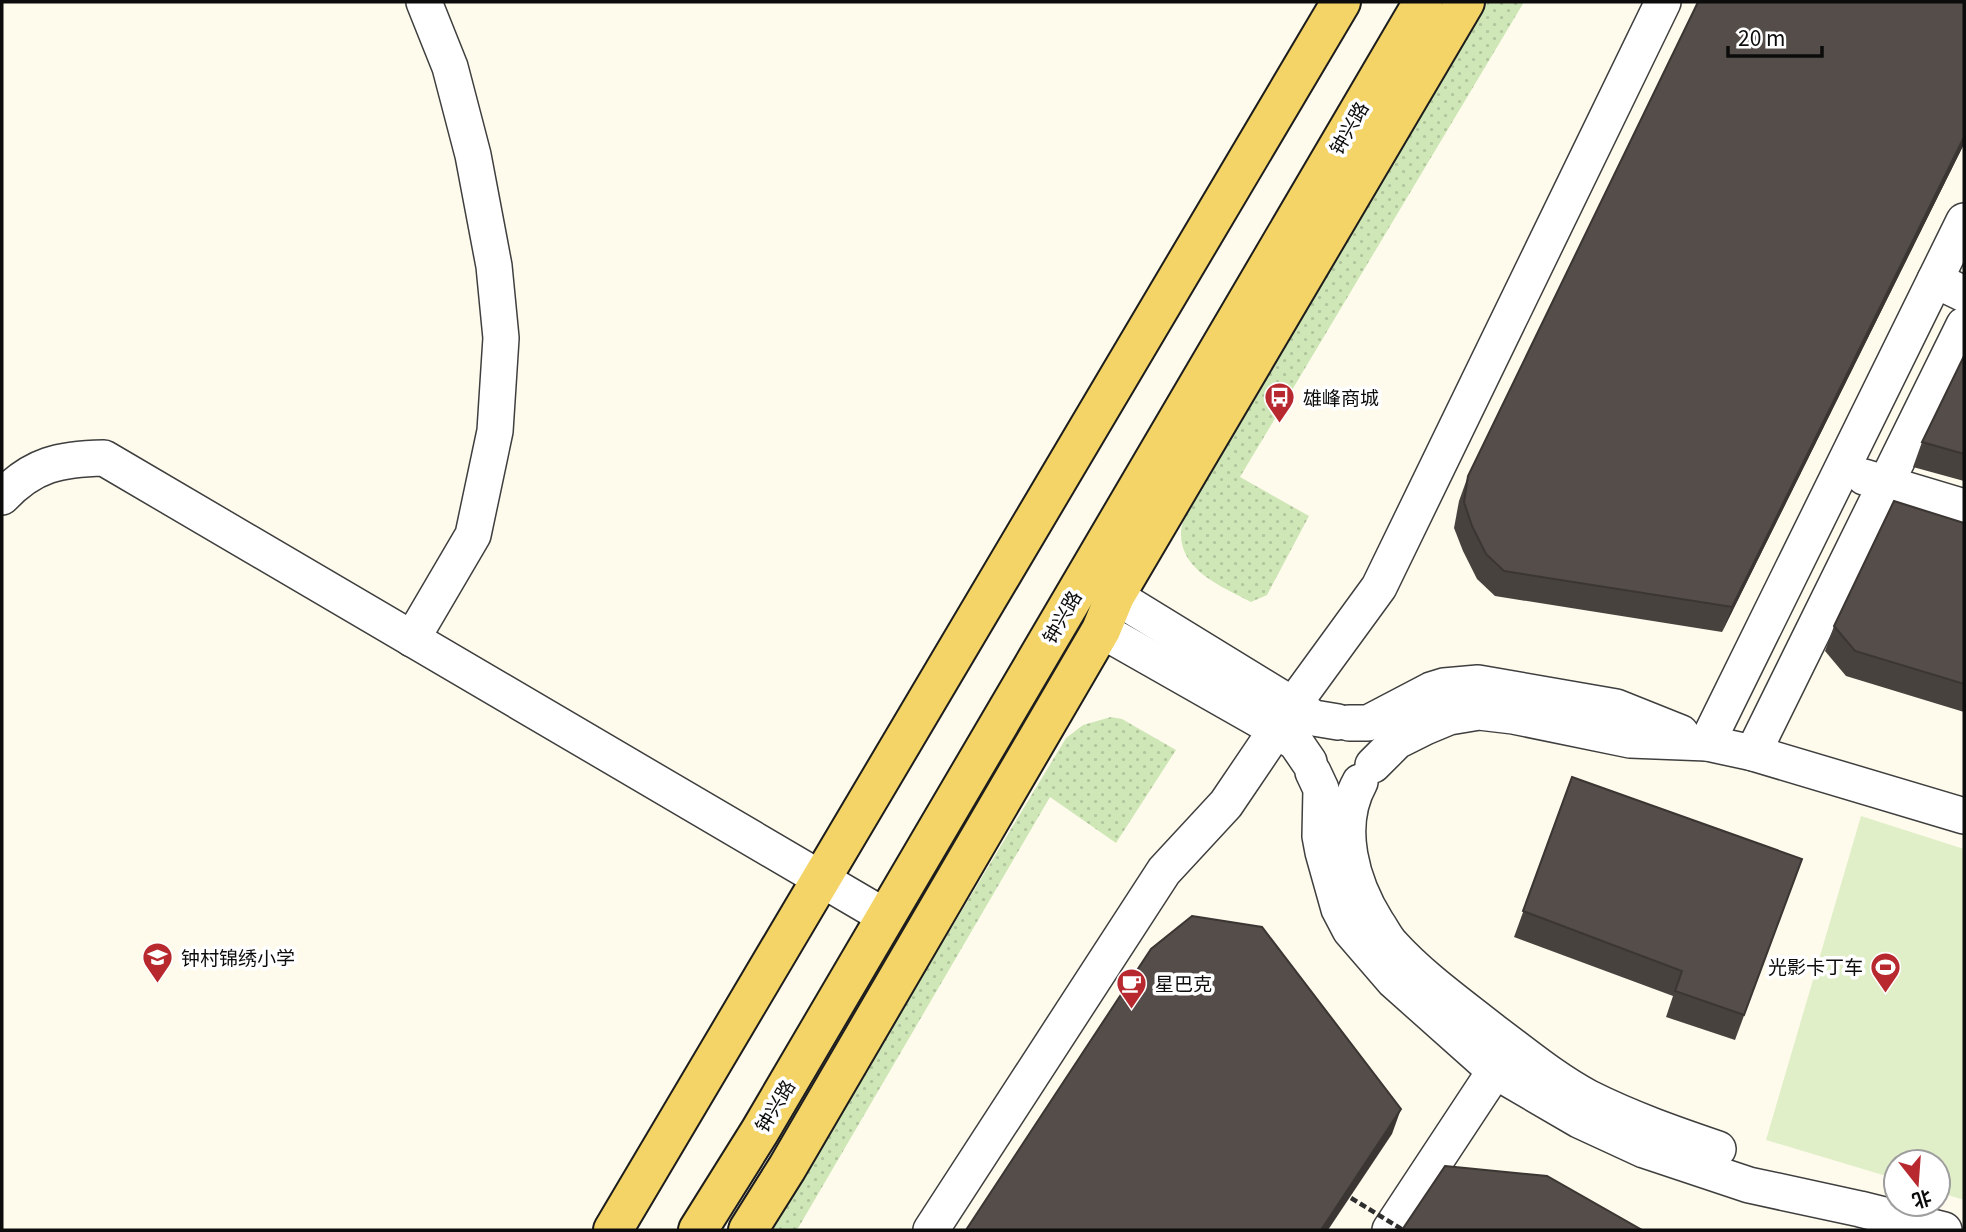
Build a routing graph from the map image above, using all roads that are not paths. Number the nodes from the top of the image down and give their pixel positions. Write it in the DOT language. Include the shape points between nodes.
graph roads {
  1 [pos="424,2"];
  2 [pos="1342,2"];
  3 [pos="1423,2"];
  4 [pos="1465,2"];
  5 [pos="1663,2"];
  6 [pos="1964,221"];
  7 [pos="1950,287"];
  8 [pos="1964,325"];
  9 [pos="1842,470"];
  10 [pos="1886,483"];
  11 [pos="2,496"];
  12 [pos="1964,507"];
  13 [pos="1108,613"];
  14 [pos="412,639"];
  15 [pos="1285,718"];
  16 [pos="1344,723"];
  17 [pos="1707,743"];
  18 [pos="1753,752"];
  19 [pos="1311,767"];
  20 [pos="1367,774"];
  21 [pos="1964,817"];
  22 [pos="821,878"];
  23 [pos="887,917"];
  24 [pos="1503,1058"];
  25 [pos="613,1230"];
  26 [pos="698,1230"];
  27 [pos="748,1230"];
  28 [pos="931,1230"];
  29 [pos="1390,1230"];
  30 [pos="1944,1230"];
  1 -- 14 [label="street" via="450,67 473,155 494,266 501,338 495,430 473,535"];
  2 -- 22 [label="main road"];
  3 -- 23 [label="main road, 钟兴路"];
  4 -- 13 [label="main road, 钟兴路"];
  5 -- 15 [label="street" via="1379,587"];
  6 -- 7 [label="street"];
  7 -- 9 [label="street"];
  8 -- 10 [label="street"];
  9 -- 10 [label="street"];
  9 -- 17 [label="street"];
  10 -- 12 [label="street"];
  10 -- 18 [label="street"];
  11 -- 14 [label="street" via="20,477 67,459 104,458"];
  13 -- 15 [label="street"];
  13 -- 27 [label="main road, 钟兴路"];
  14 -- 22 [label="street"];
  15 -- 16 [label="street"];
  15 -- 19 [label="street"];
  15 -- 28 [label="street" via="1226,803 1164,871"];
  16 -- 17 [label="street" via="1368,723 1432,690 1478,683 1616,708"];
  16 -- 19 [label="street" via="1318,732 1312,741"];
  16 -- 20 [label="street" via="1359,727 1373,744"];
  17 -- 18 [label="street"];
  17 -- 20 [label="street" via="1630,740 1479,712 1449,717 1397,741"];
  18 -- 21 [label="street"];
  19 -- 20 [label="street" via="1320,780 1340,788"];
  19 -- 24 [label="street" via="1321,789 1323,852 1339,909 1350,930 1402,989"];
  20 -- 24 [label="street" via="1350,807 1351,866 1360,893 1390,944 1448,995"];
  22 -- 23 [label="street"];
  22 -- 25 [label="main road"];
  23 -- 26 [label="main road, 钟兴路"];
  24 -- 29 [label="street"];
  24 -- 30 [label="street" via="1650,1125 1759,1164 1860,1209"];
}
